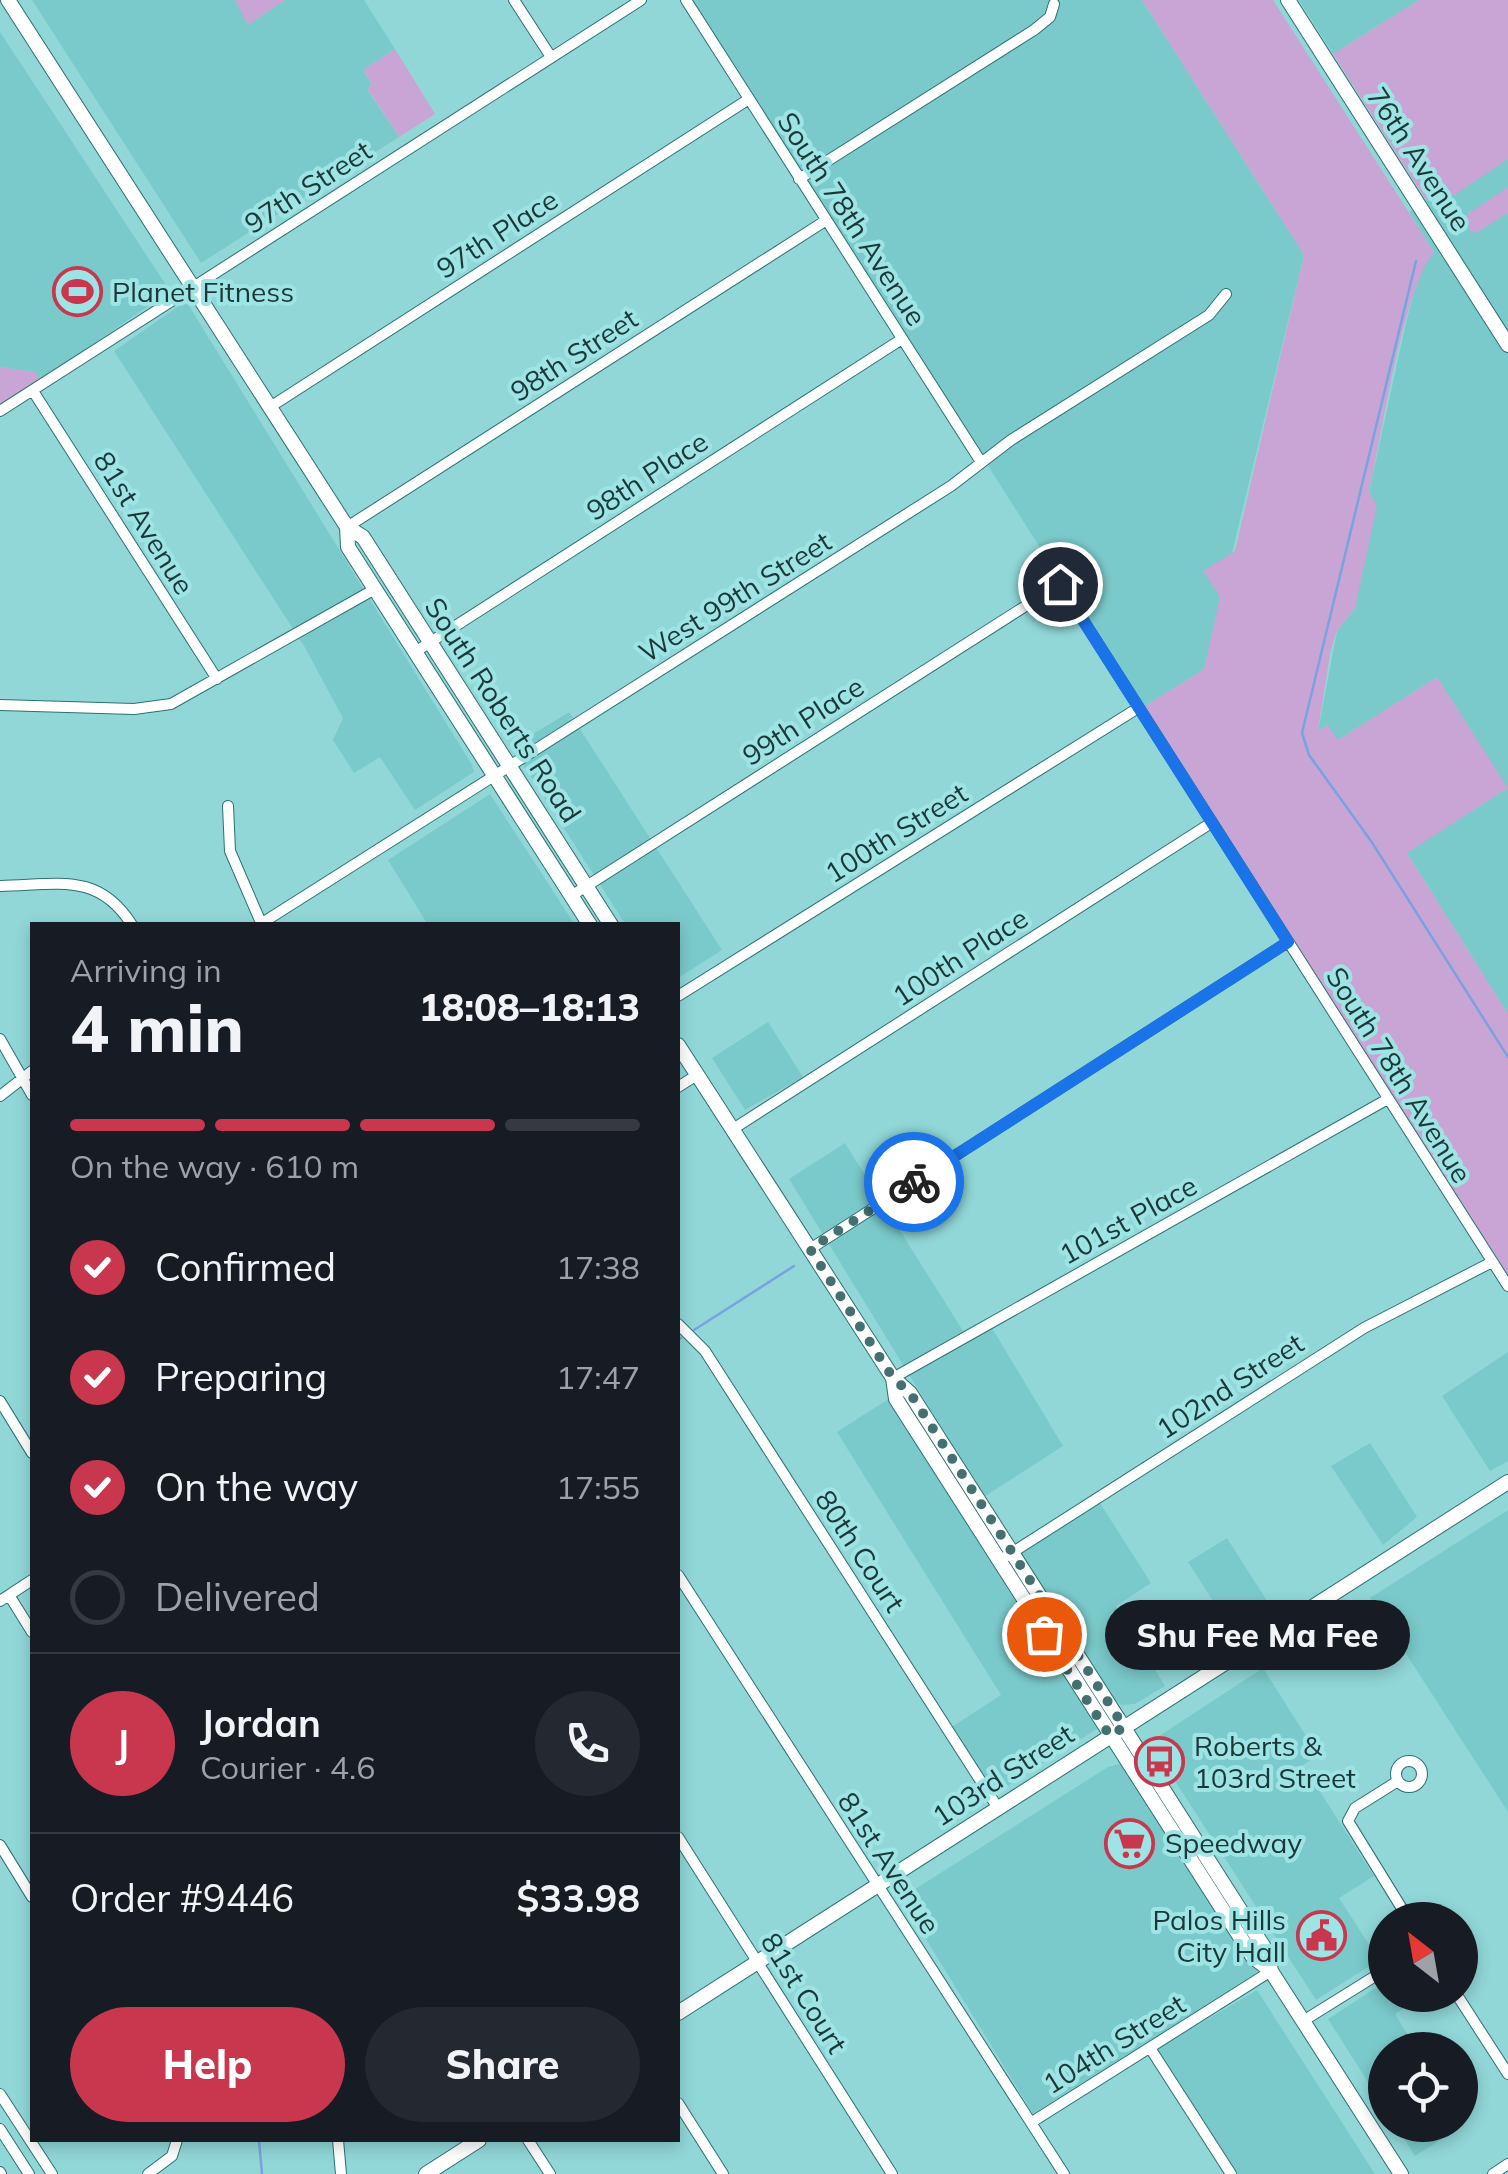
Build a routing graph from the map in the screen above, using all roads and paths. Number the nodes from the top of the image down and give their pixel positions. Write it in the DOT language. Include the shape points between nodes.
graph roads {
  1 [pos="8,0"];
  2 [pos="514,0"];
  3 [pos="641,0"];
  4 [pos="686,0"];
  5 [pos="1288,0"];
  6 [pos="1054,4"];
  7 [pos="551,58"];
  8 [pos="749,100"];
  9 [pos="799,178"];
  10 [pos="825,221"];
  11 [pos="193,288"];
  12 [pos="1226,294"];
  13 [pos="902,338"];
  14 [pos="1508,345"];
  15 [pos="34,390"];
  16 [pos="270,407"];
  17 [pos="0,412"];
  18 [pos="981,462"];
  19 [pos="347,527"];
  20 [pos="1060,584"];
  21 [pos="375,589"];
  22 [pos="430,642"];
  23 [pos="416,652"];
  24 [pos="217,679"];
  25 [pos="2,701"];
  26 [pos="1138,708"];
  27 [pos="509,766"];
  28 [pos="493,776"];
  29 [pos="228,806"];
  30 [pos="1210,823"];
  31 [pos="0,886"];
  32 [pos="587,886"];
  33 [pos="571,896"];
  34 [pos="129,922"];
  35 [pos="260,922"];
  36 [pos="264,922"];
  37 [pos="588,922"];
  38 [pos="609,922"];
  39 [pos="1288,942"];
  40 [pos="680,995"];
  41 [pos="0,1040"];
  42 [pos="680,1048"];
  43 [pos="30,1074"];
  44 [pos="697,1074"];
  45 [pos="24,1081"];
  46 [pos="680,1086"];
  47 [pos="30,1092"];
  48 [pos="0,1096"];
  49 [pos="1386,1100"];
  50 [pos="733,1129"];
  51 [pos="810,1249"];
  52 [pos="1492,1262"];
  53 [pos="1508,1286"];
  54 [pos="680,1326"];
  55 [pos="893,1378"];
  56 [pos="0,1402"];
  57 [pos="30,1450"];
  58 [pos="1508,1482"];
  59 [pos="1005,1557"];
  60 [pos="680,1578"];
  61 [pos="30,1581"];
  62 [pos="4,1598"];
  63 [pos="30,1630"];
  64 [pos="1124,1727"];
  65 [pos="1110,1736"];
  66 [pos="1398,1781"];
  67 [pos="998,1808"];
  68 [pos="680,1839"];
  69 [pos="0,1845"];
  70 [pos="876,1886"];
  71 [pos="30,1894"];
  72 [pos="1398,1902"];
  73 [pos="757,1962"];
  74 [pos="1271,1971"];
  75 [pos="1368,1981"];
  76 [pos="680,2012"];
  77 [pos="1468,2012"];
  78 [pos="1303,2021"];
  79 [pos="1150,2048"];
  80 [pos="1508,2074"];
  81 [pos="0,2094"];
  82 [pos="680,2105"];
  83 [pos="1032,2122"];
  84 [pos="0,2129"];
  85 [pos="30,2140"];
  86 [pos="31,2142"];
  87 [pos="176,2142"];
  88 [pos="338,2142"];
  89 [pos="476,2142"];
  90 [pos="529,2142"];
  91 [pos="1508,2164"];
  92 [pos="29,2174"];
  93 [pos="52,2174"];
  94 [pos="148,2174"];
  95 [pos="340,2174"];
  96 [pos="426,2174"];
  97 [pos="550,2174"];
  98 [pos="723,2174"];
  99 [pos="892,2174"];
  100 [pos="1064,2174"];
  101 [pos="1232,2174"];
  102 [pos="1400,2174"];
  103 [pos="1493,2174"];
  1 -- 11 [label="street, South Roberts Road"];
  2 -- 7 [label="street"];
  3 -- 7 [label="street, 97th Street"];
  4 -- 8 [label="street, South 78th Avenue"];
  5 -- 14 [label="street, 76th Avenue"];
  6 -- 9 [label="street" via="1043,24"];
  7 -- 11 [label="street, 97th Street"];
  8 -- 9 [label="street, South 78th Avenue"];
  8 -- 16 [label="street, 97th Place"];
  9 -- 10 [label="street, South 78th Avenue"];
  10 -- 13 [label="street, South 78th Avenue"];
  10 -- 19 [label="street, 98th Street"];
  11 -- 15 [label="street, 97th Street"];
  11 -- 16 [label="street, South Roberts Road"];
  12 -- 18 [label="street, West 99th Street" via="1209,315"];
  13 -- 18 [label="street, South 78th Avenue"];
  13 -- 22 [label="street, 98th Place"];
  15 -- 17 [label="street, 97th Street"];
  15 -- 24 [label="street, 81st Avenue"];
  16 -- 19 [label="street, South Roberts Road"];
  18 -- 27 [label="street, West 99th Street"];
  19 -- 21 [label="street, South Roberts Road" via="348,547"];
  19 -- 22 [label="street, South Roberts Road" via="363,537"];
  20 -- 26 [label="street, South 78th Avenue"];
  20 -- 32 [label="street, 99th Place"];
  21 -- 23 [label="street, South Roberts Road"];
  21 -- 24 [label="street"];
  22 -- 23 [label="street, 98th Place"];
  22 -- 27 [label="street, South Roberts Road"];
  23 -- 28 [label="street, South Roberts Road"];
  24 -- 25 [label="street" via="153,708"];
  26 -- 30 [label="street, South 78th Avenue"];
  26 -- 40 [label="street, 100th Street"];
  27 -- 28 [label="street, West 99th Street"];
  27 -- 32 [label="street, South Roberts Road"];
  28 -- 33 [label="street, South Roberts Road"];
  28 -- 36 [label="street, West 99th Street"];
  29 -- 35 [label="street" via="230,851"];
  30 -- 39 [label="street, South 78th Avenue"];
  30 -- 50 [label="street, 100th Place"];
  31 -- 34 [label="street" via="101,890"];
  32 -- 33 [label="street, 99th Place"];
  32 -- 38 [label="street, South Roberts Road"];
  33 -- 37 [label="street, South Roberts Road"];
  39 -- 49 [label="street, South 78th Avenue"];
  39 -- 51 [label="street"];
  41 -- 45 [label="street"];
  42 -- 44 [label="street"];
  43 -- 45 [label="street"];
  44 -- 46 [label="street"];
  44 -- 50 [label="street"];
  45 -- 47 [label="street"];
  45 -- 48 [label="street"];
  49 -- 52 [label="street, South 78th Avenue"];
  49 -- 55 [label="street, 101st Place"];
  50 -- 51 [label="street"];
  51 -- 55 [label="street"];
  52 -- 53 [label="street, South 78th Avenue"];
  52 -- 59 [label="street, 102nd Street" via="1364,1328"];
  54 -- 67 [label="street, 80th Court" via="704,1352"];
  55 -- 59 [label="street" via="910,1393"];
  56 -- 57 [label="street"];
  58 -- 64 [label="street, 103rd Street"];
  59 -- 64 [label="street"];
  59 -- 65 [label="street"];
  60 -- 70 [label="street, 81st Avenue"];
  61 -- 62 [label="street"];
  62 -- 63 [label="street"];
  64 -- 65 [label="street, 103rd Street"];
  64 -- 74 [label="street" via="1268,1952"];
  65 -- 67 [label="street, 103rd Street"];
  65 -- 74 [label="street" via="1253,1958"];
  66 -- 72 [label="street" via="1354,1808 1348,1821"];
  67 -- 70 [label="street, 103rd Street"];
  68 -- 73 [label="street, 81st Court"];
  69 -- 71 [label="street"];
  70 -- 73 [label="street, 103rd Street"];
  70 -- 83 [label="street, 81st Avenue"];
  73 -- 76 [label="street, 103rd Street"];
  73 -- 99 [label="street, 81st Court"];
  74 -- 78 [label="street"];
  74 -- 79 [label="street, 104th Street"];
  75 -- 78 [label="street"];
  77 -- 80 [label="street"];
  78 -- 102 [label="street"];
  79 -- 83 [label="street, 104th Street"];
  79 -- 101 [label="street"];
  81 -- 85 [label="street"];
  82 -- 98 [label="street"];
  83 -- 100 [label="street, 81st Avenue"];
  84 -- 92 [label="street"];
  86 -- 93 [label="street"];
  87 -- 94 [label="street" via="172,2156"];
  88 -- 95 [label="street"];
  89 -- 96 [label="street"];
  90 -- 97 [label="street"];
  91 -- 103 [label="street"];
}
